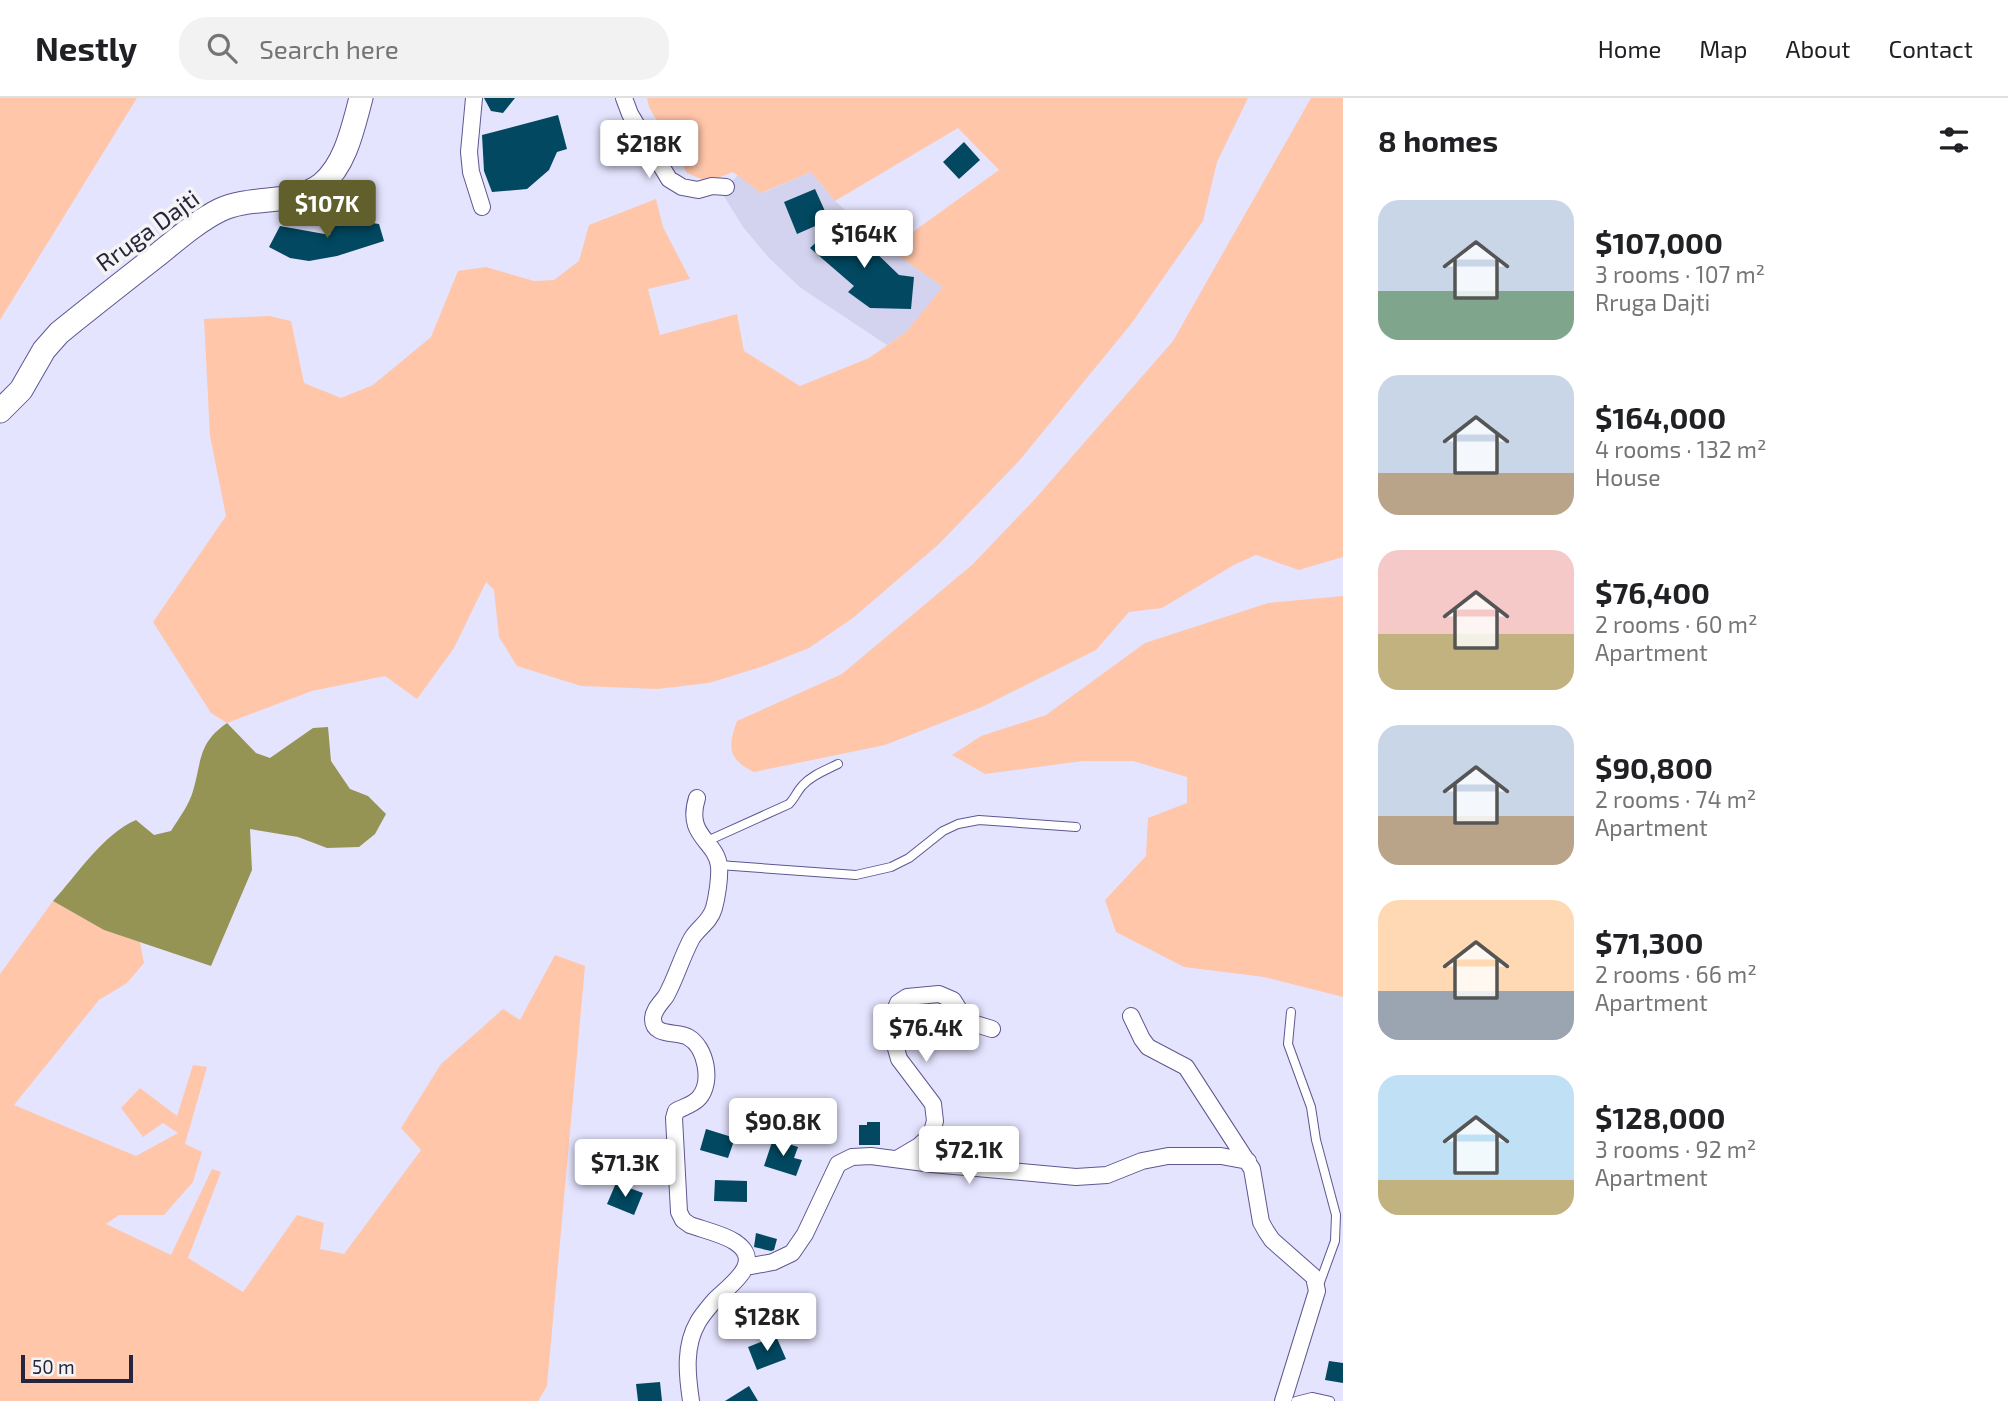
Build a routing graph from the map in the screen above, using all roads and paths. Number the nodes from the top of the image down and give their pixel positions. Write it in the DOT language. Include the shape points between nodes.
graph roads {
  1 [pos="361,98"];
  2 [pos="474,98"];
  3 [pos="624,98"];
  4 [pos="726,187"];
  5 [pos="482,207"];
  6 [pos="0,411"];
  7 [pos="838,765"];
  8 [pos="697,799"];
  9 [pos="1076,827"];
  10 [pos="705,842"];
  11 [pos="719,865"];
  12 [pos="1291,1012"];
  13 [pos="1131,1016"];
  14 [pos="992,1030"];
  15 [pos="897,1159"];
  16 [pos="1248,1161"];
  17 [pos="746,1267"];
  18 [pos="1317,1292"];
  19 [pos="691,1401"];
  20 [pos="1283,1401"];
  21 [pos="1296,1401"];
  22 [pos="1330,1401"];
  1 -- 6 [label="main road, Rruga Dajti" via="350,137 328,179 297,195 234,205 188,230 59,333 21,390"];
  2 -- 5 [label="street" via="469,152"];
  3 -- 4 [label="street" via="670,179 698,190"];
  7 -- 10 [label="lane" via="801,787 789,804"];
  8 -- 10 [label="street" via="693,811"];
  9 -- 11 [label="lane" via="979,820 958,824 891,867 856,875"];
  10 -- 11 [label="street"];
  11 -- 17 [label="street" via="711,916 692,938 653,1021 662,1031 689,1037 705,1063 702,1095 676,1111 674,1118 679,1212 690,1225 736,1242 745,1253"];
  12 -- 18 [label="lane" via="1288,1044 1311,1107 1336,1215 1335,1241"];
  13 -- 16 [label="street" via="1148,1047 1186,1067"];
  14 -- 15 [label="street" via="966,1021 953,1000 939,994 907,997 898,1003 894,1013 899,1059 933,1104 935,1121 931,1135"];
  15 -- 16 [label="street" via="1076,1177 1107,1175 1168,1156"];
  15 -- 17 [label="street" via="852,1157 838,1164 792,1252 774,1262"];
  16 -- 18 [label="street" via="1261,1222 1314,1277"];
  17 -- 19 [label="street" via="697,1322 688,1350"];
  18 -- 20 [label="street"];
  21 -- 22 [label="lane" via="1312,1397"];
}
